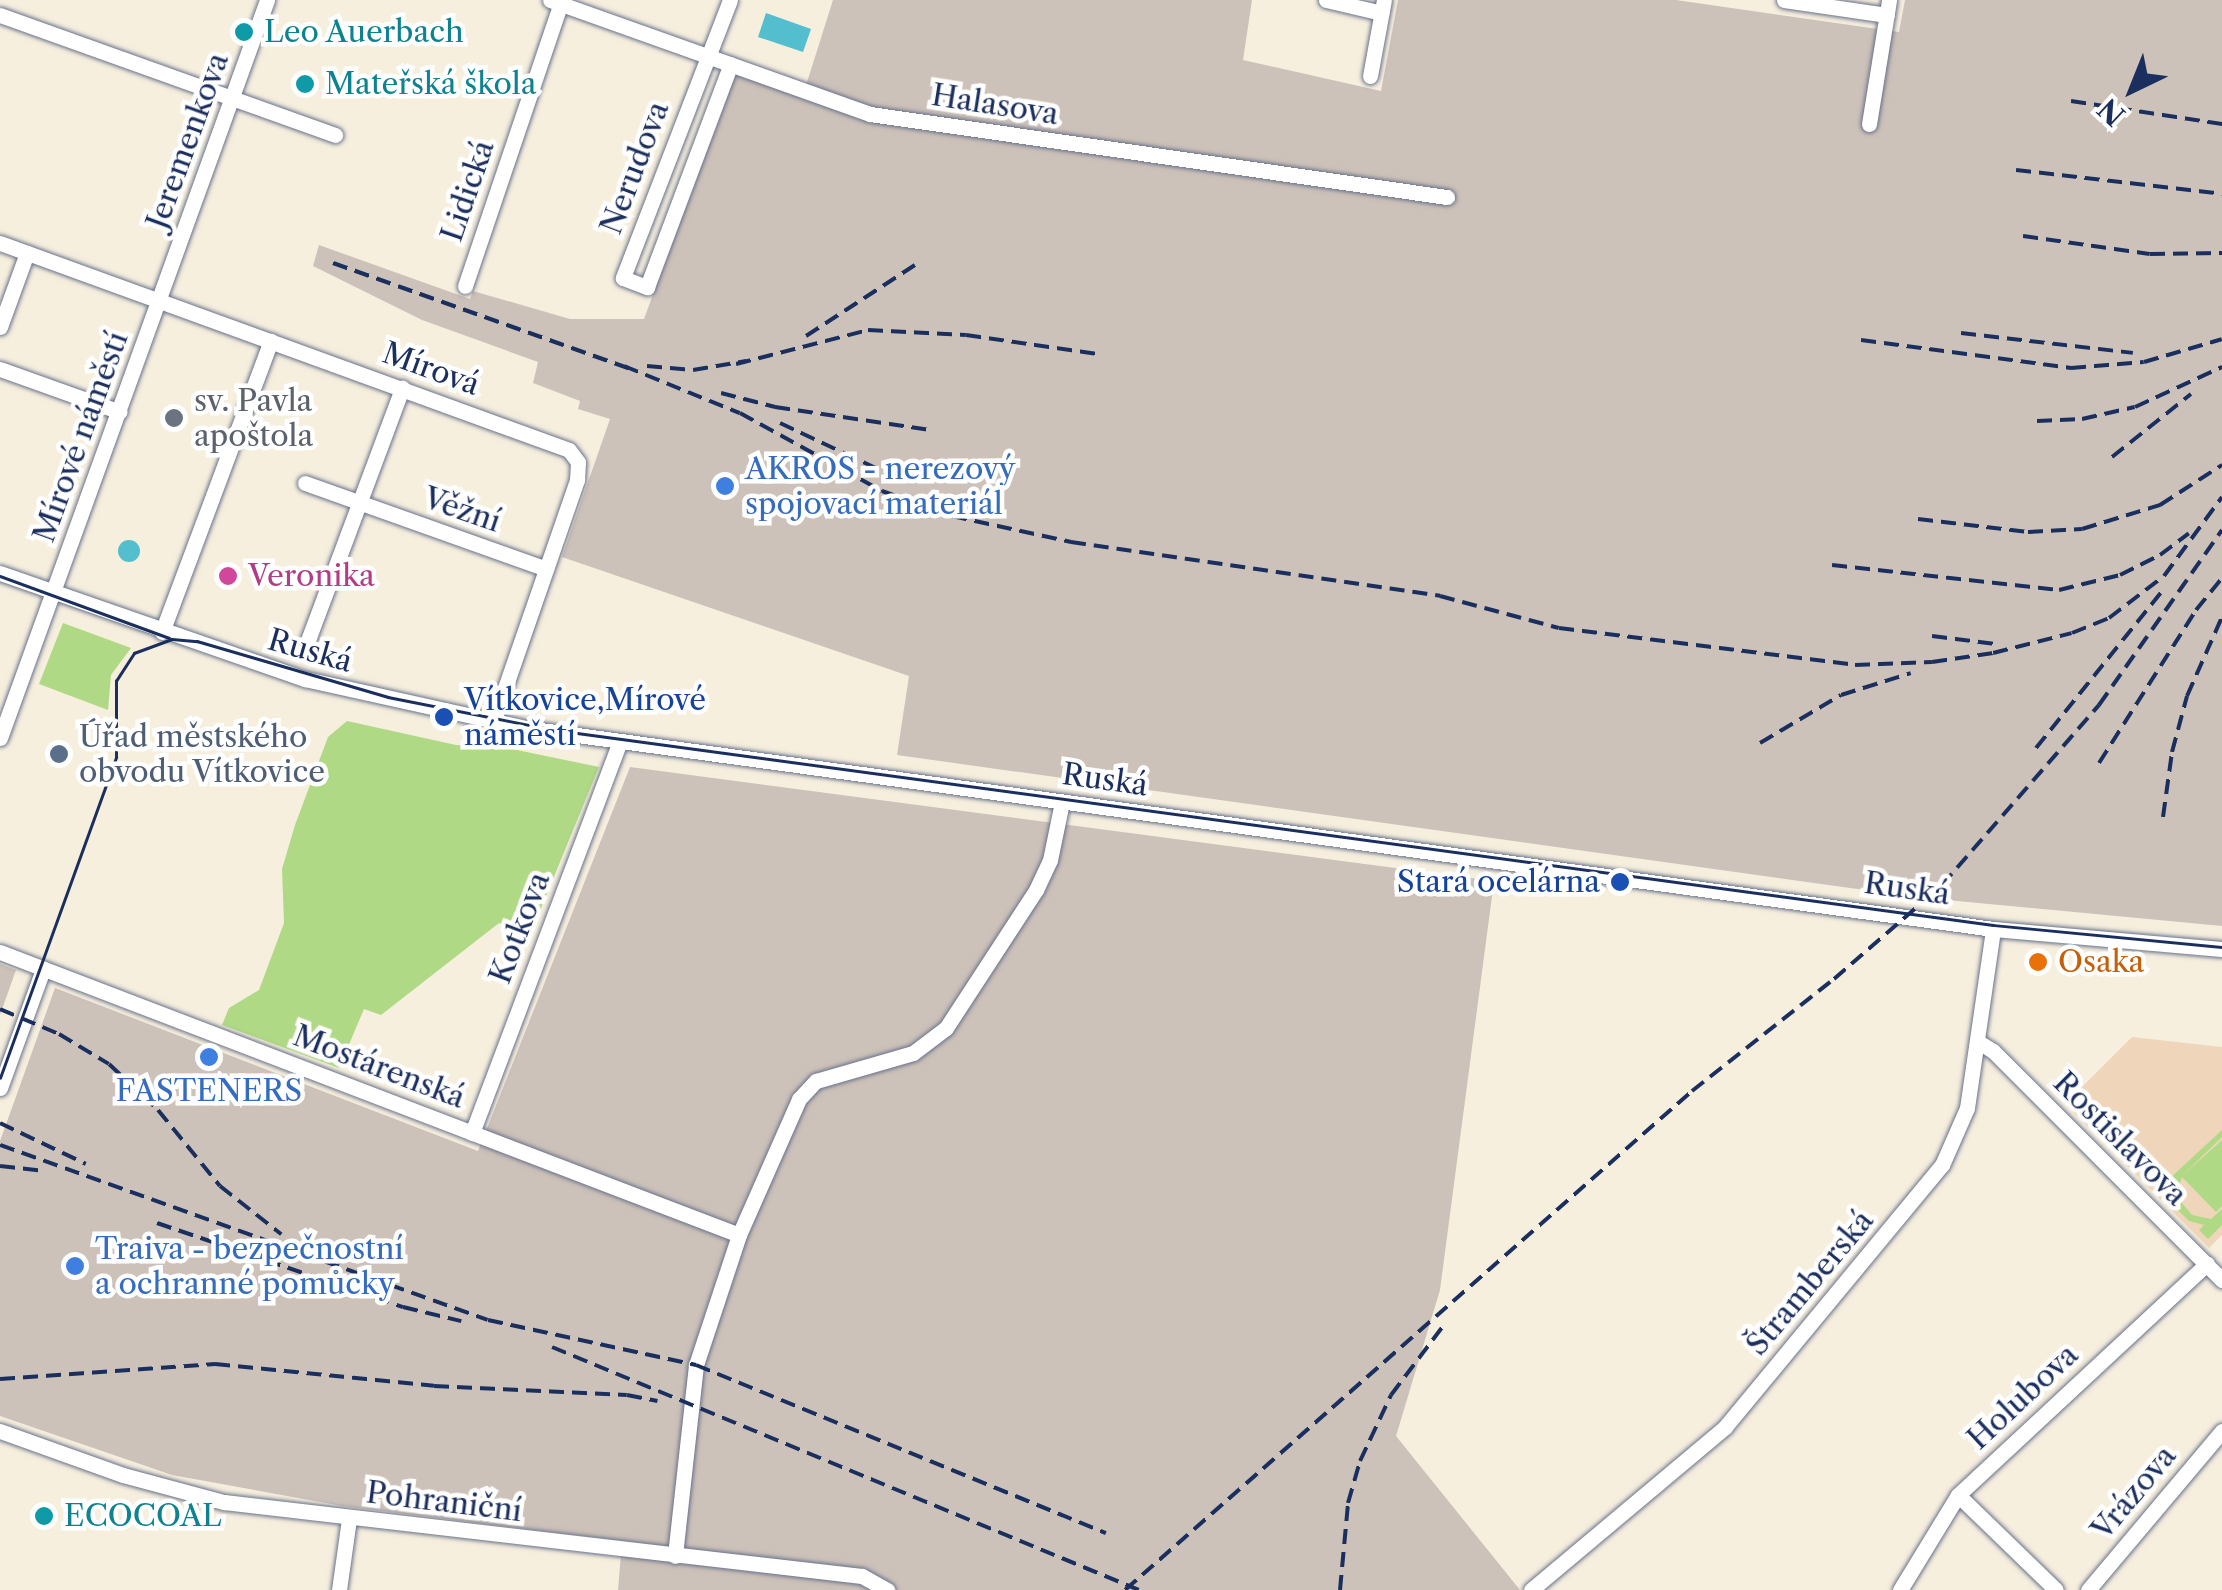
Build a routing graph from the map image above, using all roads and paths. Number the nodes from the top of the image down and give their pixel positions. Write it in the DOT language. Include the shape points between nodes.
graph roads {
  1 [pos="267,0"];
  2 [pos="730,0"];
  3 [pos="1326,0"];
  4 [pos="1784,0"];
  5 [pos="558,1"];
  6 [pos="1383,6"];
  7 [pos="1888,7"];
  8 [pos="0,15"];
  9 [pos="709,57"];
  10 [pos="731,64"];
  11 [pos="1370,76"];
  12 [pos="233,99"];
  13 [pos="1870,124"];
  14 [pos="336,135"];
  15 [pos="1447,197"];
  16 [pos="0,243"];
  17 [pos="28,253"];
  18 [pos="464,286"];
  19 [pos="160,301"];
  20 [pos="0,327"];
  21 [pos="271,341"];
  22 [pos="0,369"];
  23 [pos="402,388"];
  24 [pos="120,412"];
  25 [pos="305,484"];
  26 [pos="360,503"];
  27 [pos="546,568"];
  28 [pos="0,573"];
  29 [pos="54,592"];
  30 [pos="162,632"];
  31 [pos="305,648"];
  32 [pos="492,723"];
  33 [pos="0,738"];
  34 [pos="620,742"];
  35 [pos="1062,802"];
  36 [pos="1992,929"];
  37 [pos="2222,949"];
  38 [pos="0,952"];
  39 [pos="43,969"];
  40 [pos="1977,1042"];
  41 [pos="0,1088"];
  42 [pos="472,1133"];
  43 [pos="738,1235"];
  44 [pos="2207,1264"];
  45 [pos="2222,1280"];
  46 [pos="0,1431"];
  47 [pos="2222,1431"];
  48 [pos="1958,1495"];
  49 [pos="348,1519"];
  50 [pos="675,1556"];
  51 [pos="1544,1586"];
  52 [pos="883,1588"];
  53 [pos="339,1590"];
  54 [pos="1900,1590"];
  55 [pos="2056,1590"];
  56 [pos="2088,1590"];
  1 -- 12 [label="street, Jeremenkova"];
  2 -- 9 [label="street, Nerudova"];
  3 -- 6 [label="street"];
  4 -- 7 [label="street"];
  5 -- 9 [label="street, Halasova"];
  5 -- 18 [label="street, Lidická"];
  6 -- 11 [label="street"];
  7 -- 13 [label="street"];
  8 -- 12 [label="street"];
  9 -- 10 [label="street, Halasova"];
  9 -- 10 [label="street, Nerudova" via="623,278 647,287"];
  10 -- 15 [label="street, Halasova" via="870,114"];
  12 -- 14 [label="street"];
  12 -- 19 [label="street, Jeremenkova"];
  16 -- 17 [label="street, Mírová"];
  17 -- 19 [label="street, Mírová"];
  17 -- 20 [label="street"];
  19 -- 21 [label="street, Mírová"];
  19 -- 24 [label="street, Mírové náměstí"];
  21 -- 23 [label="street, Mírová"];
  21 -- 30 [label="street"];
  22 -- 24 [label="street"];
  23 -- 26 [label="street"];
  23 -- 27 [label="street, Mírová" via="573,454 577,480"];
  24 -- 29 [label="street, Mírové náměstí"];
  25 -- 26 [label="street, Věžní"];
  26 -- 27 [label="street, Věžní"];
  26 -- 31 [label="street"];
  27 -- 32 [label="street, Mírová"];
  28 -- 29 [label="street, Ruská"];
  29 -- 30 [label="street, Ruská"];
  29 -- 33 [label="street"];
  30 -- 32 [label="street, Ruská" via="338,688"];
  32 -- 34 [label="street, Ruská"];
  34 -- 35 [label="street, Ruská"];
  34 -- 42 [label="street, Kotkova"];
  35 -- 36 [label="street, Ruská"];
  35 -- 43 [label="street" via="1036,890 946,1028 912,1053 816,1081 798,1099"];
  36 -- 37 [label="street, Ruská"];
  36 -- 40 [label="street, Štramberská"];
  38 -- 39 [label="street, Mostárenská"];
  39 -- 41 [label="street"];
  39 -- 42 [label="street, Mostárenská"];
  40 -- 44 [label="street, Rostislavova"];
  40 -- 51 [label="street, Štramberská" via="1963,1122 1926,1185 1725,1427"];
  42 -- 43 [label="street, Mostárenská"];
  43 -- 50 [label="street" via="696,1364"];
  44 -- 45 [label="street, Rostislavova"];
  44 -- 48 [label="street, Holubova"];
  46 -- 49 [label="street, Pohraniční" via="190,1495"];
  47 -- 56 [label="street, Vrázova"];
  48 -- 54 [label="street, Holubova"];
  48 -- 55 [label="street"];
  49 -- 50 [label="street, Pohraniční"];
  49 -- 53 [label="street"];
  50 -- 52 [label="street, Pohraniční" via="862,1576"];
}
